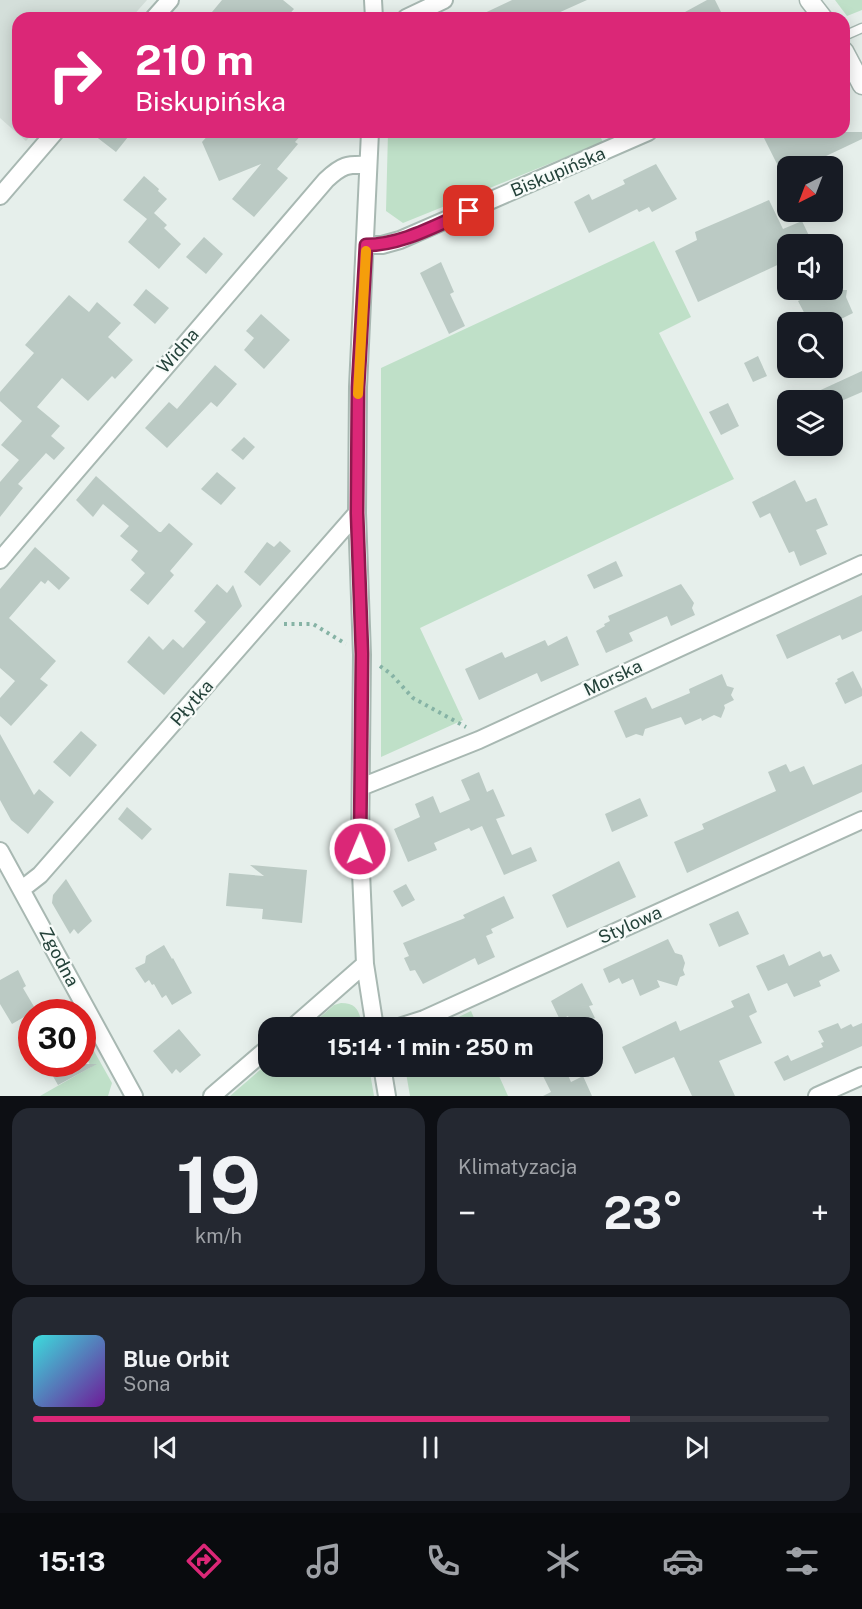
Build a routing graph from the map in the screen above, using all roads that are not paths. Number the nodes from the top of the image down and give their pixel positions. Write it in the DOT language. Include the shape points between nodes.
graph roads {
  1 [pos="170,0"];
  2 [pos="444,0"];
  3 [pos="809,0"];
  4 [pos="159,12"];
  5 [pos="419,12"];
  6 [pos="818,12"];
  7 [pos="850,62"];
  8 [pos="862,85"];
  9 [pos="51,138"];
  10 [pos="370,138"];
  11 [pos="634,138"];
  12 [pos="368,165"];
  13 [pos="0,196"];
  14 [pos="366,245"];
  15 [pos="357,513"];
  16 [pos="0,560"];
  17 [pos="862,564"];
  18 [pos="361,787"];
  19 [pos="862,820"];
  20 [pos="0,851"];
  21 [pos="22,889"];
  22 [pos="365,964"];
  23 [pos="305,1017"];
  24 [pos="373,1017"];
  25 [pos="428,1017"];
  26 [pos="258,1057"];
  27 [pos="862,1076"];
  28 [pos="384,1077"];
  29 [pos="134,1096"];
  30 [pos="212,1096"];
  31 [pos="387,1096"];
  32 [pos="817,1096"];
  1 -- 4 [label="street"];
  2 -- 5 [label="street"];
  3 -- 6 [label="street"];
  7 -- 8 [label="street"];
  9 -- 13 [label="street"];
  10 -- 12 [label="street"];
  11 -- 14 [label="street, Biskupińska" via="400,240"];
  12 -- 14 [label="street"];
  12 -- 16 [label="street, Widna" via="340,167 326,180"];
  14 -- 15 [label="street" via="358,387"];
  15 -- 18 [label="street"];
  15 -- 21 [label="street, Płytka" via="40,875"];
  17 -- 18 [label="street, Morska" via="479,740"];
  18 -- 22 [label="street"];
  19 -- 25 [label="street, Stylowa"];
  20 -- 21 [label="street, Zgodna"];
  21 -- 29 [label="street, Zgodna"];
  22 -- 23 [label="street"];
  22 -- 24 [label="street"];
  26 -- 30 [label="street"];
  27 -- 32 [label="street"];
  28 -- 31 [label="street"];
}
